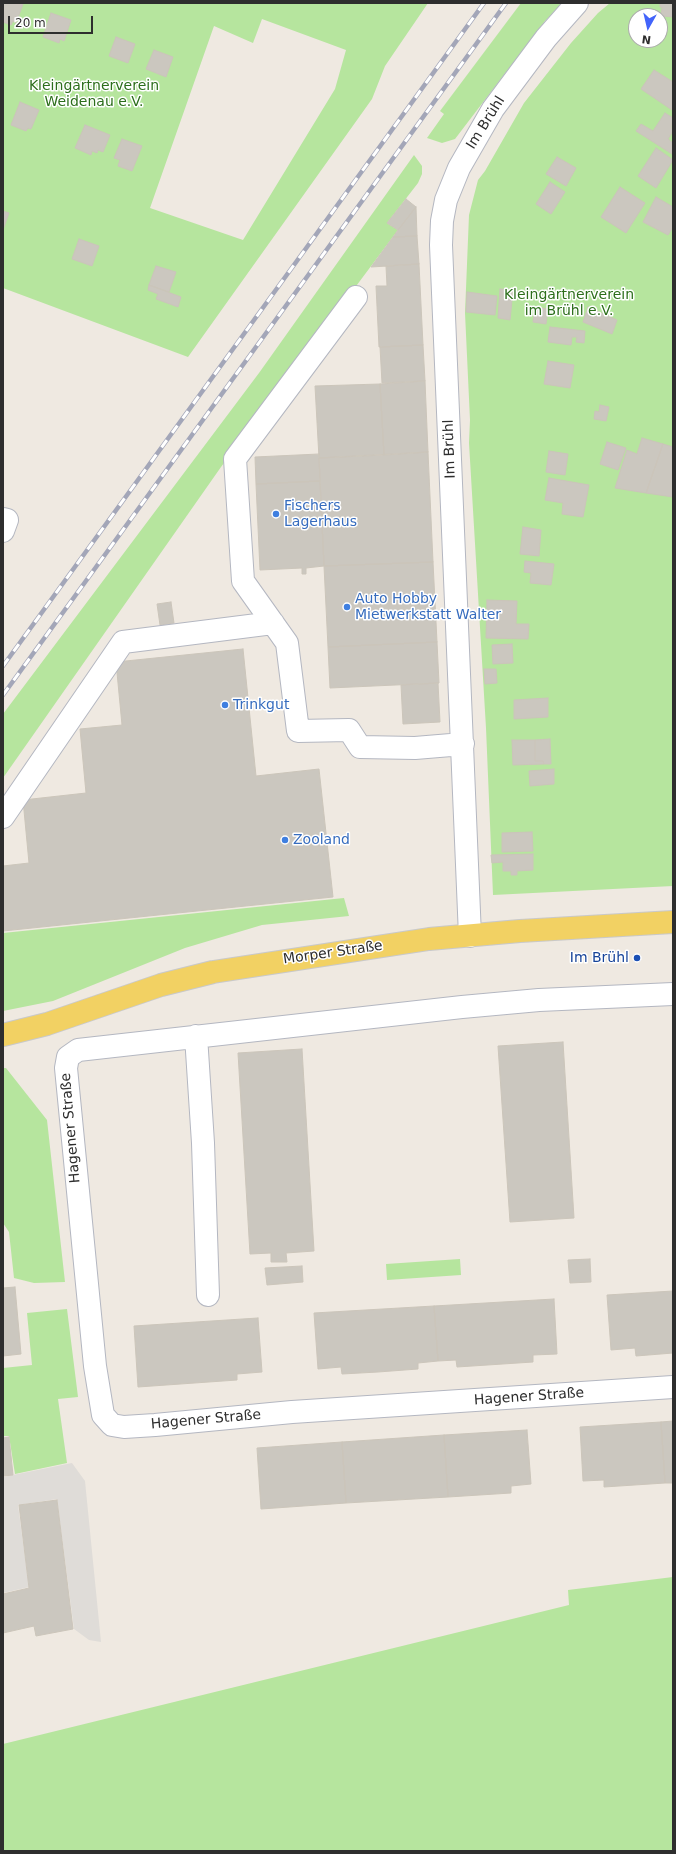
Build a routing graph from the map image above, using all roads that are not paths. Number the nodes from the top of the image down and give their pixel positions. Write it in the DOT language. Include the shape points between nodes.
graph roads {
  1 [pos="577,3"];
  2 [pos="356,297"];
  3 [pos="3,519"];
  4 [pos="3,531"];
  5 [pos="273,623"];
  6 [pos="463,744"];
  7 [pos="3,817"];
  8 [pos="673,922"];
  9 [pos="470,936"];
  10 [pos="673,994"];
  11 [pos="3,1035"];
  12 [pos="196,1036"];
  13 [pos="208,1295"];
  14 [pos="673,1387"];
  1 -- 6 [label="street, Im Brühl" via="546,38 492,109 459,168 446,200 442,221"];
  2 -- 5 [label="street" via="235,459 243,581"];
  3 -- 4 [label="street" via="7,520"];
  5 -- 6 [label="street" via="287,642 298,731 349,730 360,748 415,748"];
  5 -- 7 [label="street" via="123,642"];
  6 -- 9 [label="street, Im Brühl"];
  8 -- 9 [label="main road, Morper Straße"];
  9 -- 11 [label="main road, Morper Straße" via="429,939 213,972 161,985 47,1024"];
  10 -- 12 [label="street" via="538,1000"];
  12 -- 13 [label="street" via="203,1143"];
  12 -- 14 [label="street, Hagener Straße" via="78,1050 68,1057 66,1075 95,1366 103,1415 112,1424 124,1427 155,1425 292,1412"];
}
